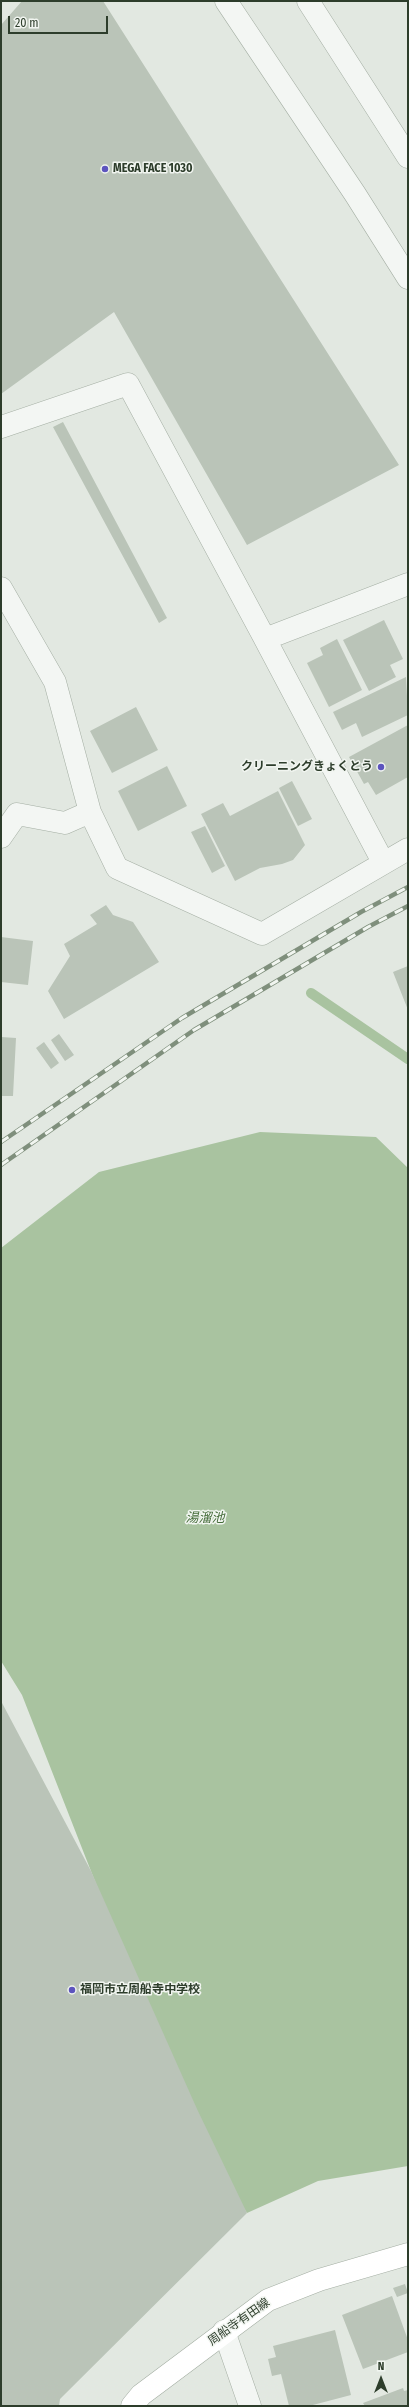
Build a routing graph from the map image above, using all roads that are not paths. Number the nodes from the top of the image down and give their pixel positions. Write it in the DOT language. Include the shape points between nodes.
graph roads {
  1 [pos="226,1"];
  2 [pos="308,1"];
  3 [pos="408,157"];
  4 [pos="408,278"];
  5 [pos="1,427"];
  6 [pos="408,584"];
  7 [pos="1,588"];
  8 [pos="265,639"];
  9 [pos="90,812"];
  10 [pos="1,837"];
  11 [pos="408,849"];
  12 [pos="384,862"];
  13 [pos="408,2254"];
  14 [pos="224,2331"];
  15 [pos="132,2406"];
  16 [pos="250,2406"];
  1 -- 4 [label="street"];
  2 -- 3 [label="street"];
  5 -- 8 [label="street" via="128,384"];
  6 -- 8 [label="street"];
  7 -- 9 [label="street" via="55,682"];
  8 -- 12 [label="street"];
  9 -- 10 [label="street" via="64,823 17,814"];
  9 -- 12 [label="street" via="117,868 262,934"];
  11 -- 12 [label="street"];
  13 -- 14 [label="main road, 周船寺有田線" via="319,2280 268,2300"];
  14 -- 15 [label="main road, 周船寺有田線" via="141,2395"];
  14 -- 16 [label="street"];
}
